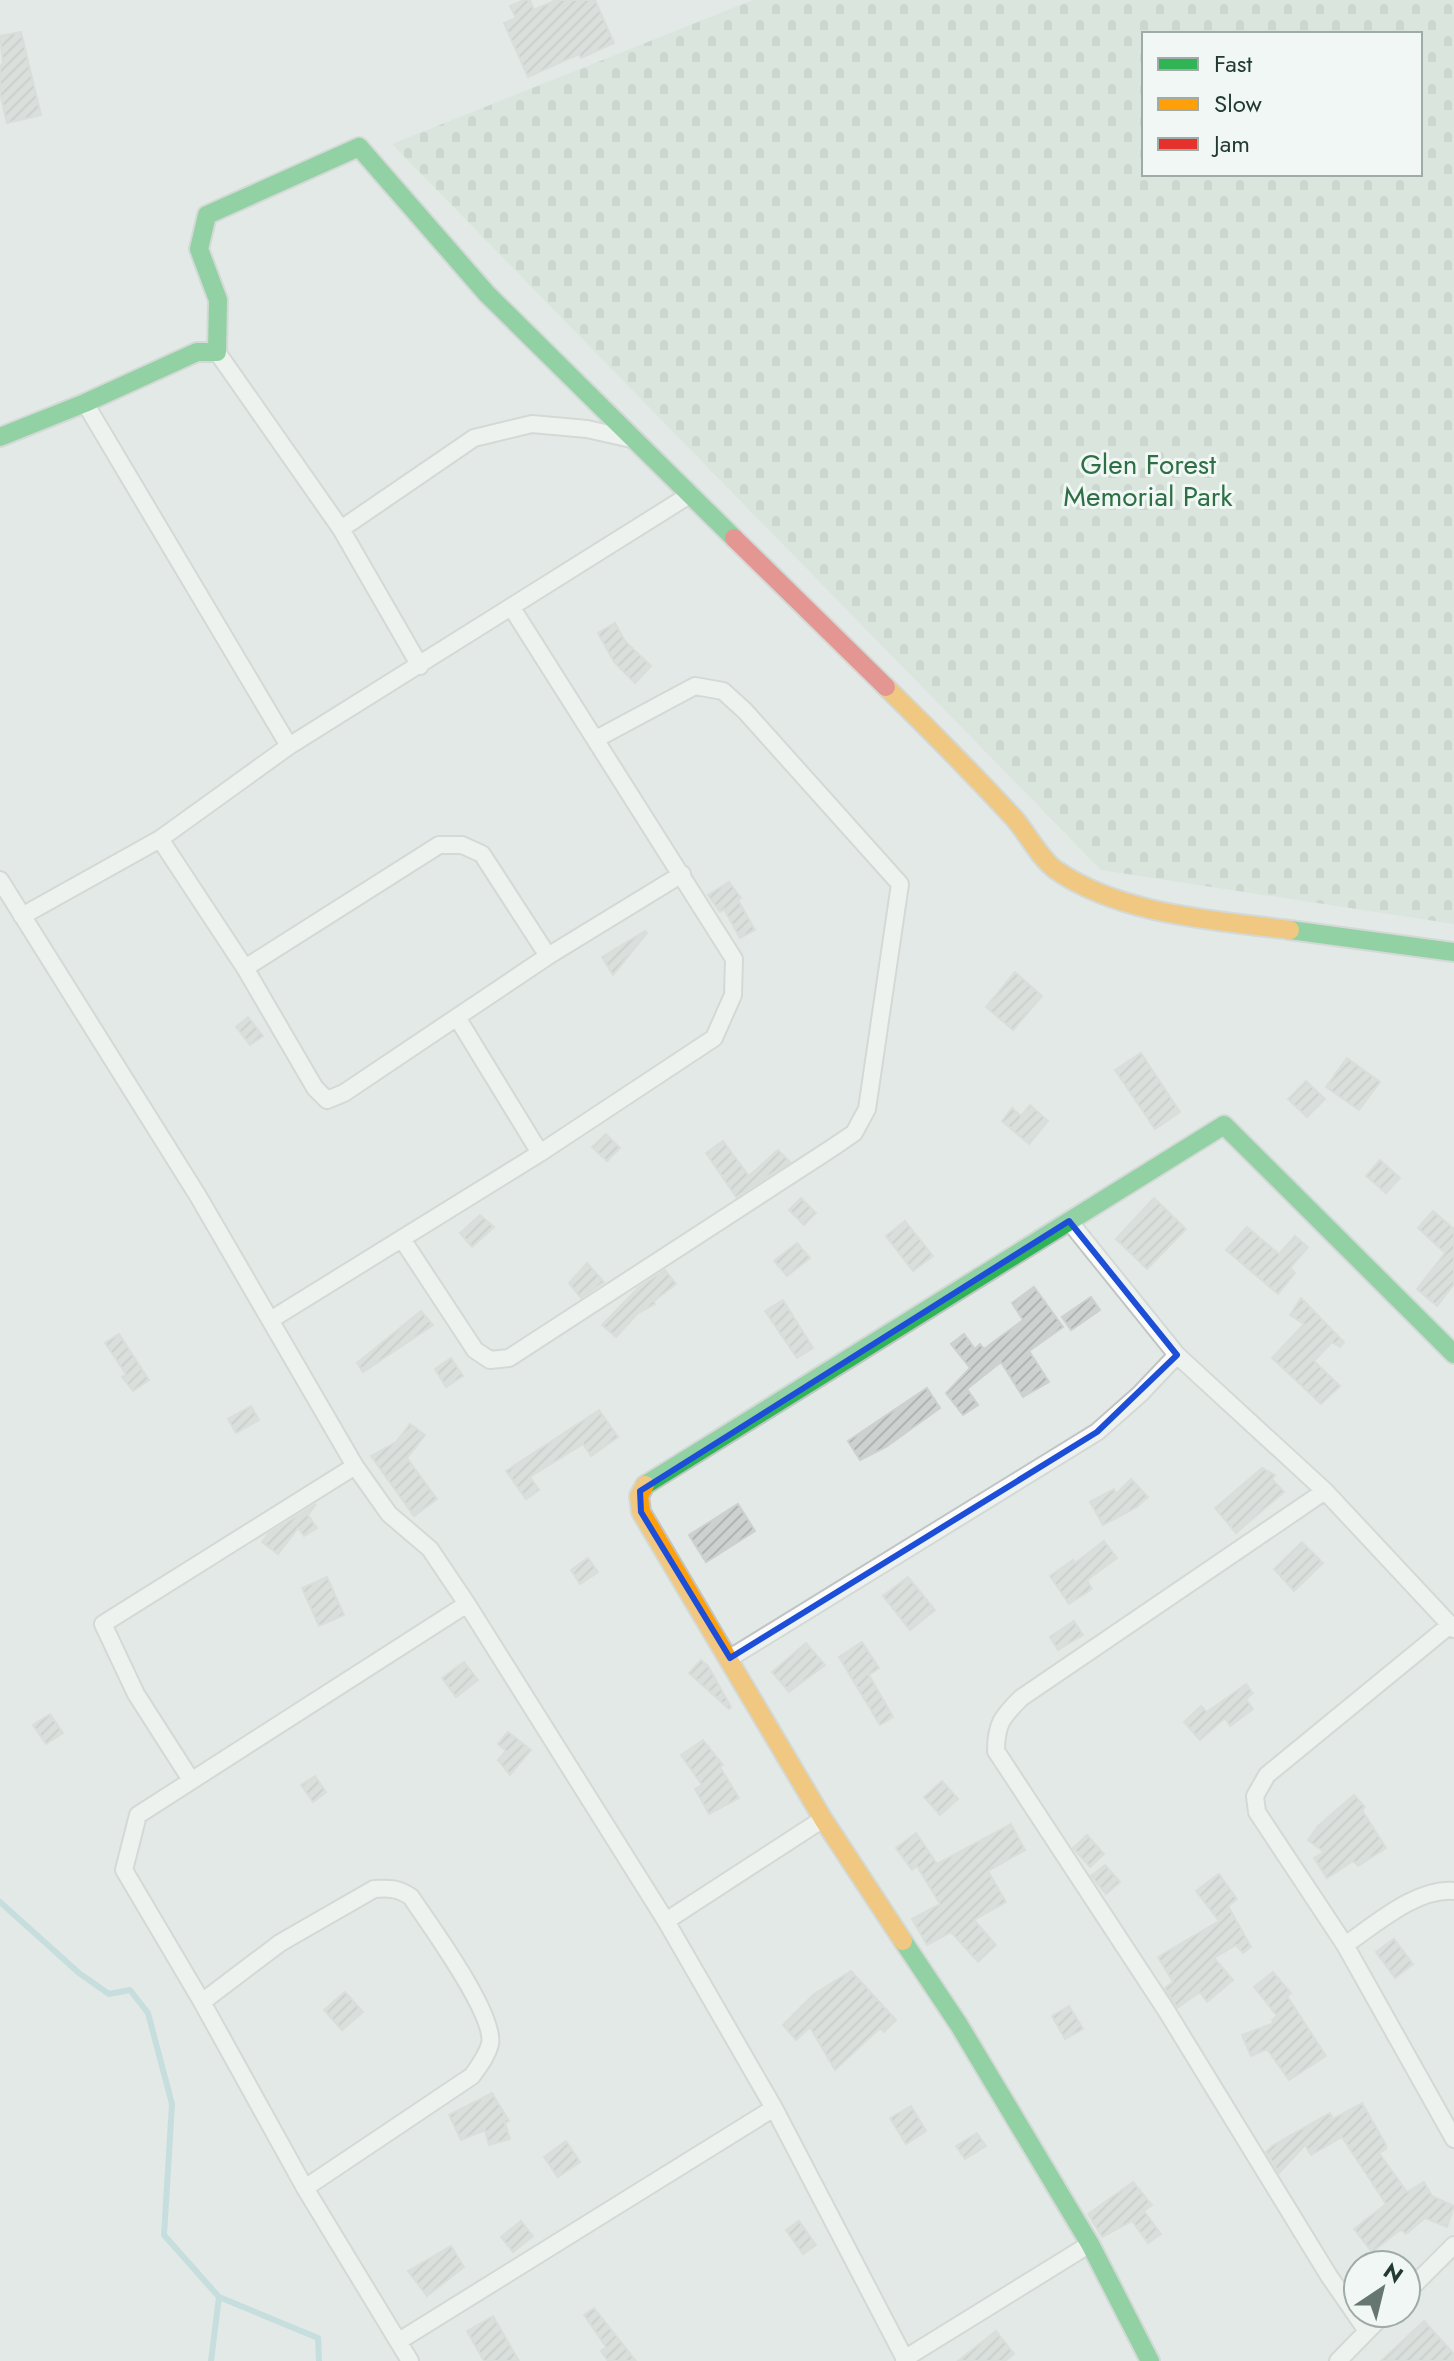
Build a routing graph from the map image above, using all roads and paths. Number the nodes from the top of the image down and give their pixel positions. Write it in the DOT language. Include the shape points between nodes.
graph roads {
  1 [pos="217,352"];
  2 [pos="85,403"];
  3 [pos="0,437"];
  4 [pos="637,441"];
  5 [pos="691,494"];
  6 [pos="341,529"];
  7 [pos="512,608"];
  8 [pos="420,666"];
  9 [pos="596,739"];
  10 [pos="289,746"];
  11 [pos="160,839"];
  12 [pos="682,874"];
  13 [pos="0,880"];
  14 [pos="22,916"];
  15 [pos="1454,952"];
  16 [pos="548,956"];
  17 [pos="245,968"];
  18 [pos="458,1019"];
  19 [pos="540,1153"];
  20 [pos="1069,1221"];
  21 [pos="402,1239"];
  22 [pos="272,1319"];
  23 [pos="1454,1354"];
  24 [pos="1177,1355"];
  25 [pos="355,1466"];
  26 [pos="1325,1491"];
  27 [pos="467,1604"];
  28 [pos="1452,1627"];
  29 [pos="730,1658"];
  30 [pos="191,1780"];
  31 [pos="823,1819"];
  32 [pos="1454,1891"];
  33 [pos="666,1921"];
  34 [pos="1345,1945"];
  35 [pos="202,2002"];
  36 [pos="774,2108"];
  37 [pos="1454,2139"];
  38 [pos="305,2188"];
  39 [pos="1090,2244"];
  40 [pos="1454,2245"];
  41 [pos="1422,2277"];
  42 [pos="1367,2331"];
  43 [pos="399,2341"];
  44 [pos="905,2360"];
  45 [pos="410,2361"];
  46 [pos="1150,2361"];
  47 [pos="1338,2361"];
  1 -- 2 [label="street" via="197,352"];
  1 -- 4 [label="street" via="218,297 199,257 197,239 207,215 359,147 487,294"];
  1 -- 6 [label="street"];
  2 -- 3 [label="street"];
  2 -- 10 [label="street"];
  4 -- 5 [label="street"];
  4 -- 6 [label="street" via="532,424 474,438"];
  5 -- 7 [label="street"];
  5 -- 15 [label="street" via="964,764 1054,869 1119,902"];
  6 -- 8 [label="street"];
  7 -- 8 [label="street"];
  7 -- 9 [label="street"];
  8 -- 10 [label="street"];
  9 -- 12 [label="street"];
  9 -- 21 [label="street" via="695,686 723,691 900,884 867,1109 854,1133 509,1358 490,1360 475,1350"];
  10 -- 11 [label="street"];
  11 -- 14 [label="street"];
  11 -- 17 [label="street"];
  12 -- 16 [label="street"];
  12 -- 19 [label="street" via="734,959 733,995 714,1038"];
  13 -- 14 [label="street"];
  14 -- 22 [label="street"];
  16 -- 17 [label="street" via="482,854 462,845 439,845"];
  16 -- 18 [label="street"];
  17 -- 18 [label="street" via="327,1100"];
  18 -- 19 [label="street"];
  19 -- 21 [label="street"];
  20 -- 23 [label="street" via="1224,1125"];
  20 -- 24 [label="street"];
  20 -- 29 [label="street" via="640,1491 641,1512"];
  21 -- 22 [label="street"];
  22 -- 25 [label="street"];
  24 -- 26 [label="street"];
  24 -- 29 [label="street" via="1097,1432"];
  25 -- 27 [label="street" via="389,1514 430,1549"];
  25 -- 30 [label="street" via="103,1624 136,1694"];
  26 -- 28 [label="street"];
  26 -- 42 [label="street" via="1021,1698 996,1730 996,1751"];
  27 -- 30 [label="street"];
  27 -- 33 [label="street"];
  28 -- 34 [label="street" via="1267,1775 1255,1796 1257,1812"];
  29 -- 31 [label="street"];
  30 -- 35 [label="street" via="138,1815 124,1870"];
  31 -- 33 [label="street"];
  31 -- 39 [label="street" via="959,2025"];
  32 -- 34 [label="street" via="1424,1893"];
  33 -- 36 [label="street"];
  34 -- 37 [label="street"];
  35 -- 38 [label="street"];
  35 -- 38 [label="street" via="280,1943 374,1889 389,1888 411,1897 471,1989 491,2042 472,2076"];
  36 -- 43 [label="street"];
  36 -- 44 [label="street"];
  38 -- 43 [label="street"];
  39 -- 44 [label="street"];
  39 -- 46 [label="street"];
  40 -- 41 [label="street"];
  42 -- 47 [label="street"];
  43 -- 45 [label="street"];
}
